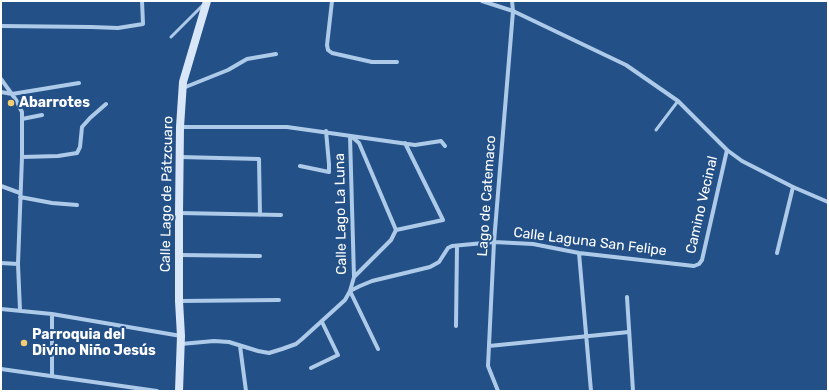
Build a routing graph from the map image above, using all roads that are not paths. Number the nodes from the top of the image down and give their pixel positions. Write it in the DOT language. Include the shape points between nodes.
graph roads {
  1 [pos="142,1"];
  2 [pos="207,1"];
  3 [pos="332,1"];
  4 [pos="482,1"];
  5 [pos="512,1"];
  6 [pos="513,11"];
  7 [pos="1,26"];
  8 [pos="171,37"];
  9 [pos="276,54"];
  10 [pos="397,62"];
  11 [pos="1,79"];
  12 [pos="79,83"];
  13 [pos="183,88"];
  14 [pos="1,92"];
  15 [pos="12,94"];
  16 [pos="678,101"];
  17 [pos="106,104"];
  18 [pos="42,115"];
  19 [pos="22,119"];
  20 [pos="180,126"];
  21 [pos="656,130"];
  22 [pos="326,131"];
  23 [pos="350,136"];
  24 [pos="405,143"];
  25 [pos="445,146"];
  26 [pos="727,150"];
  27 [pos="22,157"];
  28 [pos="180,157"];
  29 [pos="300,166"];
  30 [pos="1,186"];
  31 [pos="793,187"];
  32 [pos="20,195"];
  33 [pos="828,202"];
  34 [pos="77,205"];
  35 [pos="179,213"];
  36 [pos="260,215"];
  37 [pos="281,215"];
  38 [pos="396,230"];
  39 [pos="494,242"];
  40 [pos="458,246"];
  41 [pos="579,253"];
  42 [pos="778,253"];
  43 [pos="178,255"];
  44 [pos="260,256"];
  45 [pos="1,262"];
  46 [pos="18,264"];
  47 [pos="699,264"];
  48 [pos="354,277"];
  49 [pos="350,291"];
  50 [pos="628,297"];
  51 [pos="279,300"];
  52 [pos="179,301"];
  53 [pos="1,309"];
  54 [pos="20,310"];
  55 [pos="52,314"];
  56 [pos="322,322"];
  57 [pos="456,326"];
  58 [pos="629,332"];
  59 [pos="586,336"];
  60 [pos="180,340"];
  61 [pos="240,346"];
  62 [pos="489,346"];
  63 [pos="378,349"];
  64 [pos="311,368"];
  65 [pos="1,369"];
  66 [pos="52,376"];
  67 [pos="157,391"];
  68 [pos="179,391"];
  69 [pos="246,391"];
  70 [pos="498,391"];
  71 [pos="591,391"];
  72 [pos="633,391"];
  1 -- 7 [label="street" via="143,24 118,28"];
  2 -- 8 [label="lane"];
  2 -- 13 [label="street, Calle Lago de Pátzcuaro"];
  3 -- 10 [label="street" via="328,50 372,62"];
  4 -- 6 [label="street"];
  5 -- 6 [label="street, Lago de Catemaco"];
  6 -- 16 [label="street" via="626,65"];
  6 -- 39 [label="street, Lago de Catemaco"];
  9 -- 13 [label="street" via="247,59 228,70"];
  11 -- 15 [label="street"];
  12 -- 15 [label="street"];
  13 -- 20 [label="street, Calle Lago de Pátzcuaro"];
  14 -- 15 [label="street"];
  15 -- 19 [label="street" via="20,106"];
  16 -- 21 [label="lane"];
  16 -- 26 [label="street"];
  17 -- 27 [label="street" via="82,126 77,154"];
  18 -- 19 [label="street"];
  19 -- 27 [label="street"];
  20 -- 22 [label="street" via="287,126"];
  20 -- 28 [label="street, Calle Lago de Pátzcuaro"];
  22 -- 23 [label="street"];
  22 -- 29 [label="street" via="329,172"];
  23 -- 24 [label="street"];
  23 -- 38 [label="street" via="359,143"];
  23 -- 48 [label="street, Calle Lago La Luna"];
  24 -- 25 [label="street" via="415,145 441,141"];
  24 -- 38 [label="street" via="443,220"];
  26 -- 31 [label="street" via="742,161"];
  26 -- 47 [label="street, Camino Vecinal"];
  27 -- 32 [label="street"];
  28 -- 35 [label="street, Calle Lago de Pátzcuaro"];
  28 -- 36 [label="street" via="259,159"];
  30 -- 32 [label="street"];
  31 -- 33 [label="street"];
  31 -- 42 [label="street"];
  32 -- 34 [label="street" via="52,203"];
  32 -- 46 [label="street"];
  35 -- 36 [label="street"];
  35 -- 43 [label="street, Calle Lago de Pátzcuaro"];
  36 -- 37 [label="street"];
  38 -- 48 [label="street" via="390,240"];
  39 -- 40 [label="street, Calle Laguna San Felipe"];
  39 -- 41 [label="street, Calle Laguna San Felipe" via="533,244"];
  39 -- 62 [label="street, Lago de Catemaco"];
  40 -- 49 [label="street, Calle Laguna San Felipe" via="448,248 439,262 430,267 372,281"];
  40 -- 57 [label="street"];
  41 -- 47 [label="street, Calle Laguna San Felipe" via="694,266"];
  41 -- 59 [label="street"];
  43 -- 44 [label="street"];
  43 -- 52 [label="street, Calle Lago de Pátzcuaro"];
  45 -- 46 [label="street"];
  46 -- 54 [label="street"];
  48 -- 49 [label="street, Calle Lago La Luna"];
  49 -- 56 [label="street, Calle Laguna San Felipe" via="345,300"];
  49 -- 63 [label="street"];
  50 -- 58 [label="street"];
  51 -- 52 [label="street"];
  52 -- 60 [label="street, Calle Lago de Pátzcuaro"];
  53 -- 54 [label="street, Calle Laguna San Felipe"];
  54 -- 55 [label="street, Calle Laguna San Felipe"];
  55 -- 60 [label="street, Calle Laguna San Felipe"];
  55 -- 66 [label="street"];
  56 -- 61 [label="street, Calle Laguna San Felipe" via="296,344 269,353"];
  56 -- 64 [label="street" via="338,355"];
  58 -- 59 [label="street"];
  58 -- 72 [label="street"];
  59 -- 62 [label="street"];
  59 -- 71 [label="street"];
  60 -- 61 [label="street, Calle Laguna San Felipe" via="229,342"];
  60 -- 68 [label="street, Calle Lago de Pátzcuaro"];
  61 -- 69 [label="street"];
  62 -- 70 [label="street, Lago de Catemaco" via="488,366"];
  65 -- 66 [label="street"];
  66 -- 67 [label="street"];
}
